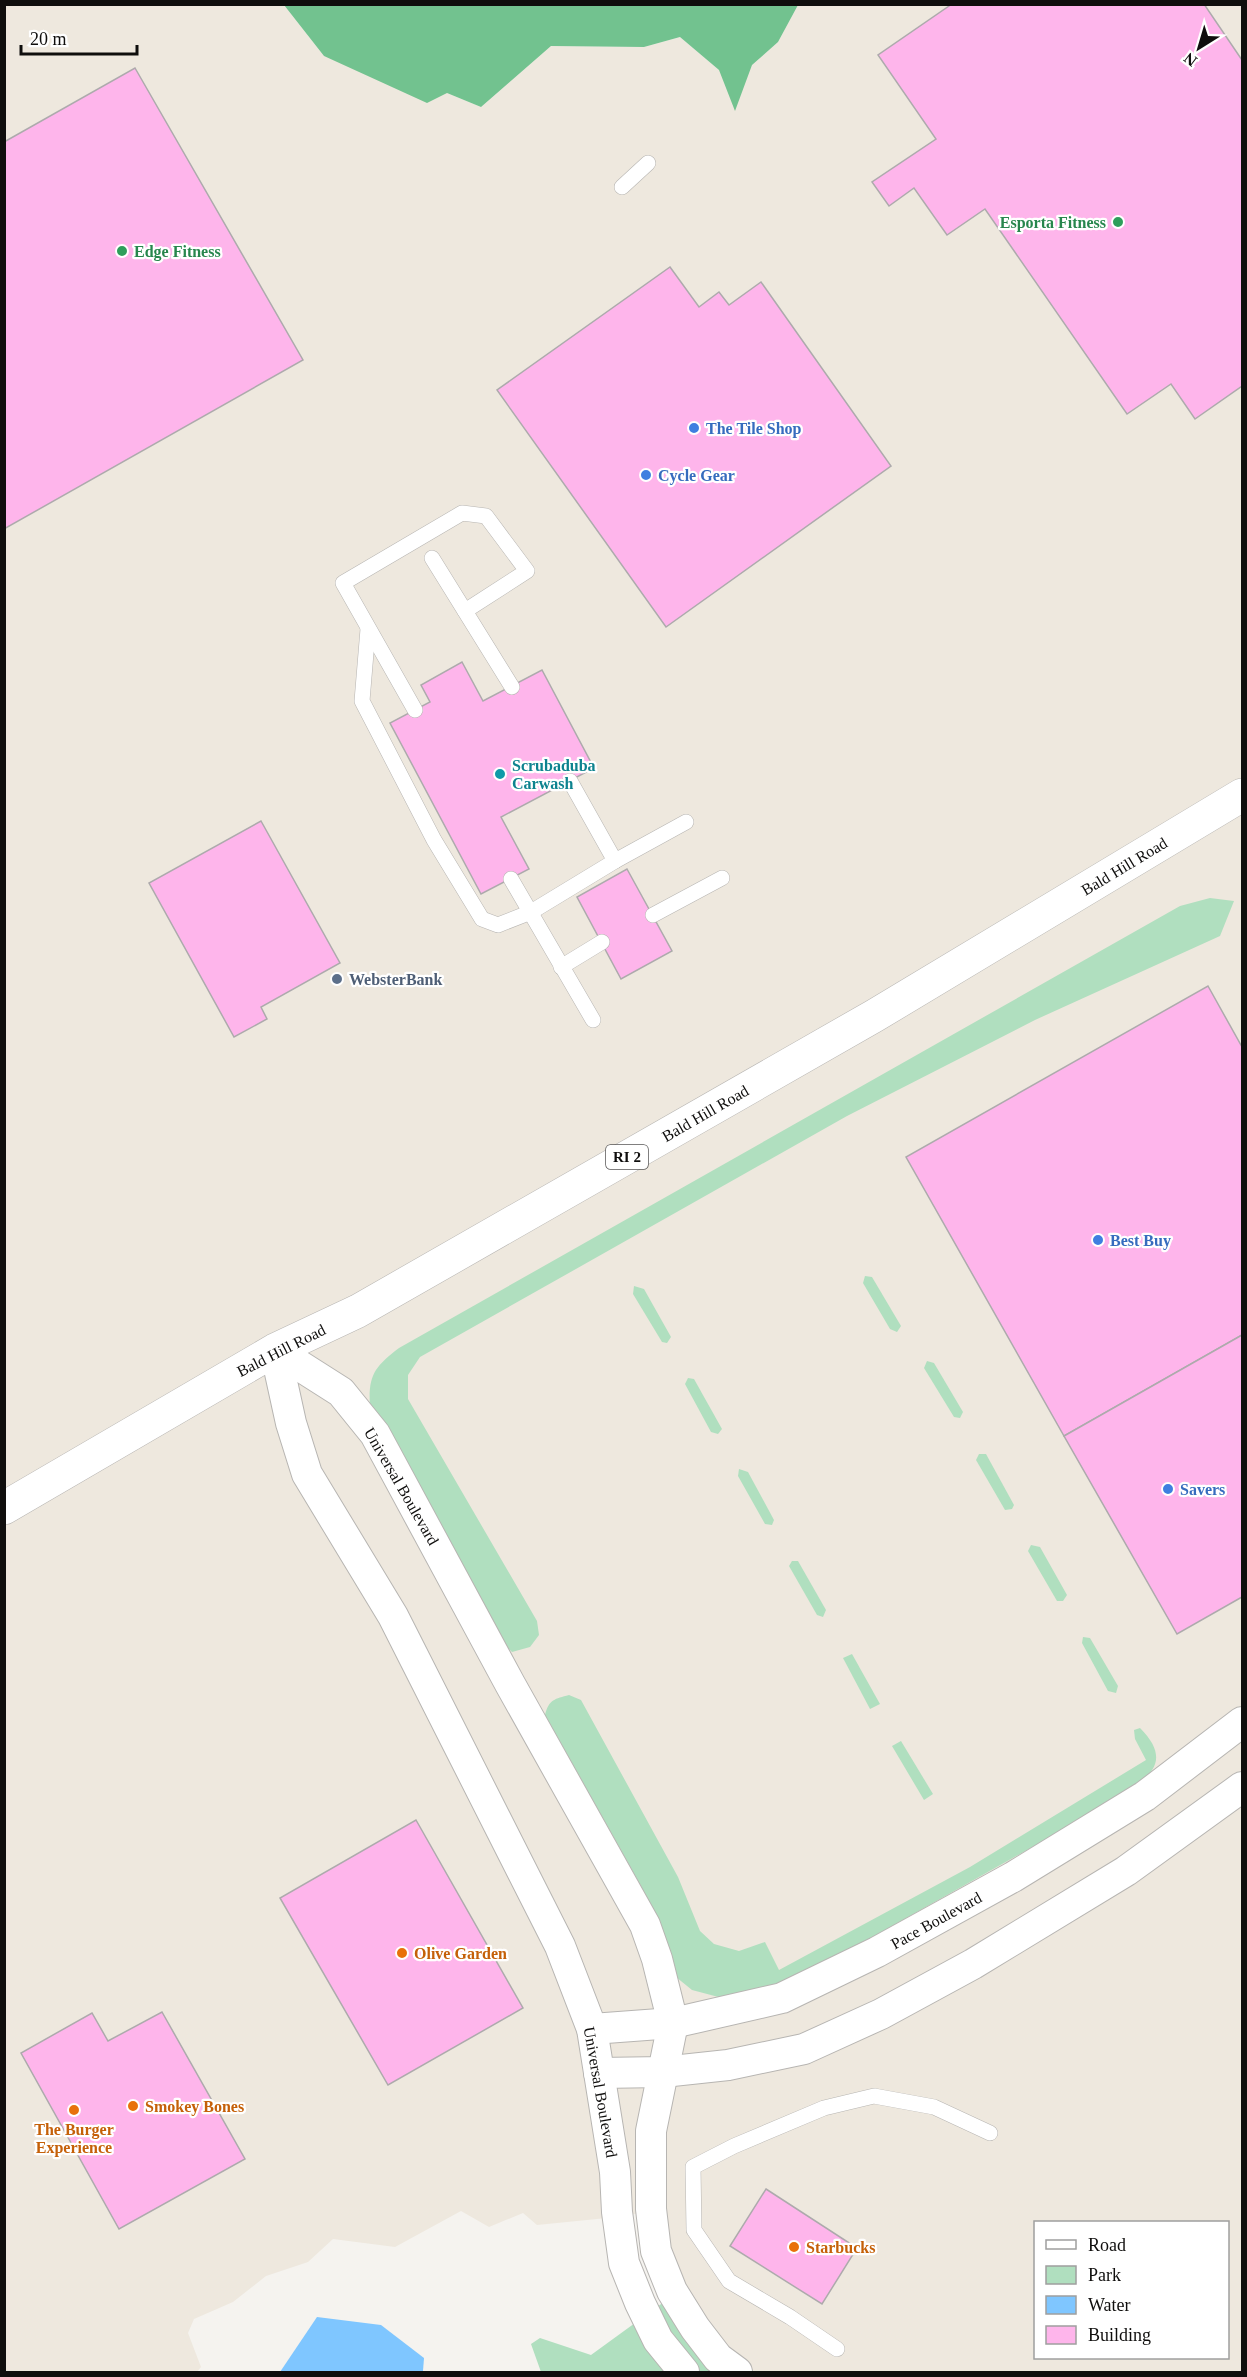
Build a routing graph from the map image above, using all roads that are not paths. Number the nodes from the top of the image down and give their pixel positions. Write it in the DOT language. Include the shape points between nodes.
graph roads {
  1 [pos="648,164"];
  2 [pos="622,188"];
  3 [pos="432,558"];
  4 [pos="465,611"];
  5 [pos="368,629"];
  6 [pos="512,687"];
  7 [pos="415,710"];
  8 [pos="570,781"];
  9 [pos="1242,795"];
  10 [pos="686,822"];
  11 [pos="615,861"];
  12 [pos="722,878"];
  13 [pos="511,879"];
  14 [pos="531,912"];
  15 [pos="653,915"];
  16 [pos="602,942"];
  17 [pos="561,967"];
  18 [pos="593,1020"];
  19 [pos="275,1350"];
  20 [pos="4,1508"];
  21 [pos="1242,1722"];
  22 [pos="1242,1787"];
  23 [pos="674,2023"];
  24 [pos="592,2029"];
  25 [pos="663,2072"];
  26 [pos="599,2073"];
  27 [pos="990,2133"];
  28 [pos="837,2349"];
  29 [pos="684,2373"];
  30 [pos="737,2373"];
  1 -- 2 [label="lane"];
  3 -- 4 [label="lane"];
  4 -- 5 [label="lane" via="527,571 486,516 462,513 343,583"];
  4 -- 6 [label="lane"];
  5 -- 7 [label="lane"];
  5 -- 14 [label="lane" via="362,701 434,840 482,920 498,925"];
  8 -- 11 [label="lane"];
  9 -- 19 [label="main road, Bald Hill Road / RI 2" via="855,1027 358,1311"];
  10 -- 11 [label="lane"];
  11 -- 14 [label="lane"];
  12 -- 15 [label="lane"];
  13 -- 14 [label="lane"];
  14 -- 17 [label="lane"];
  16 -- 17 [label="lane"];
  17 -- 18 [label="lane"];
  19 -- 20 [label="main road, Bald Hill Road / RI 2"];
  19 -- 23 [label="street, Universal Boulevard" via="341,1392 375,1434 645,1925"];
  19 -- 24 [label="street, Universal Boulevard" via="307,1474 393,1616 449,1723 560,1946"];
  21 -- 23 [label="street, Pace Boulevard" via="1145,1796 987,1892 877,1952 783,1998"];
  22 -- 25 [label="street" via="1126,1871 973,1964 881,2014 804,2049 728,2065"];
  23 -- 24 [label="street, Pace Boulevard"];
  23 -- 25 [label="street, Universal Boulevard"];
  24 -- 26 [label="street, Universal Boulevard"];
  25 -- 26 [label="street"];
  25 -- 30 [label="street, Universal Boulevard" via="651,2131 651,2209 656,2251 672,2291 695,2328 718,2358"];
  26 -- 29 [label="street, Universal Boulevard" via="624,2263 658,2340"];
  27 -- 28 [label="lane" via="934,2107 874,2096 824,2108 693,2167 694,2229 729,2281"];
}
